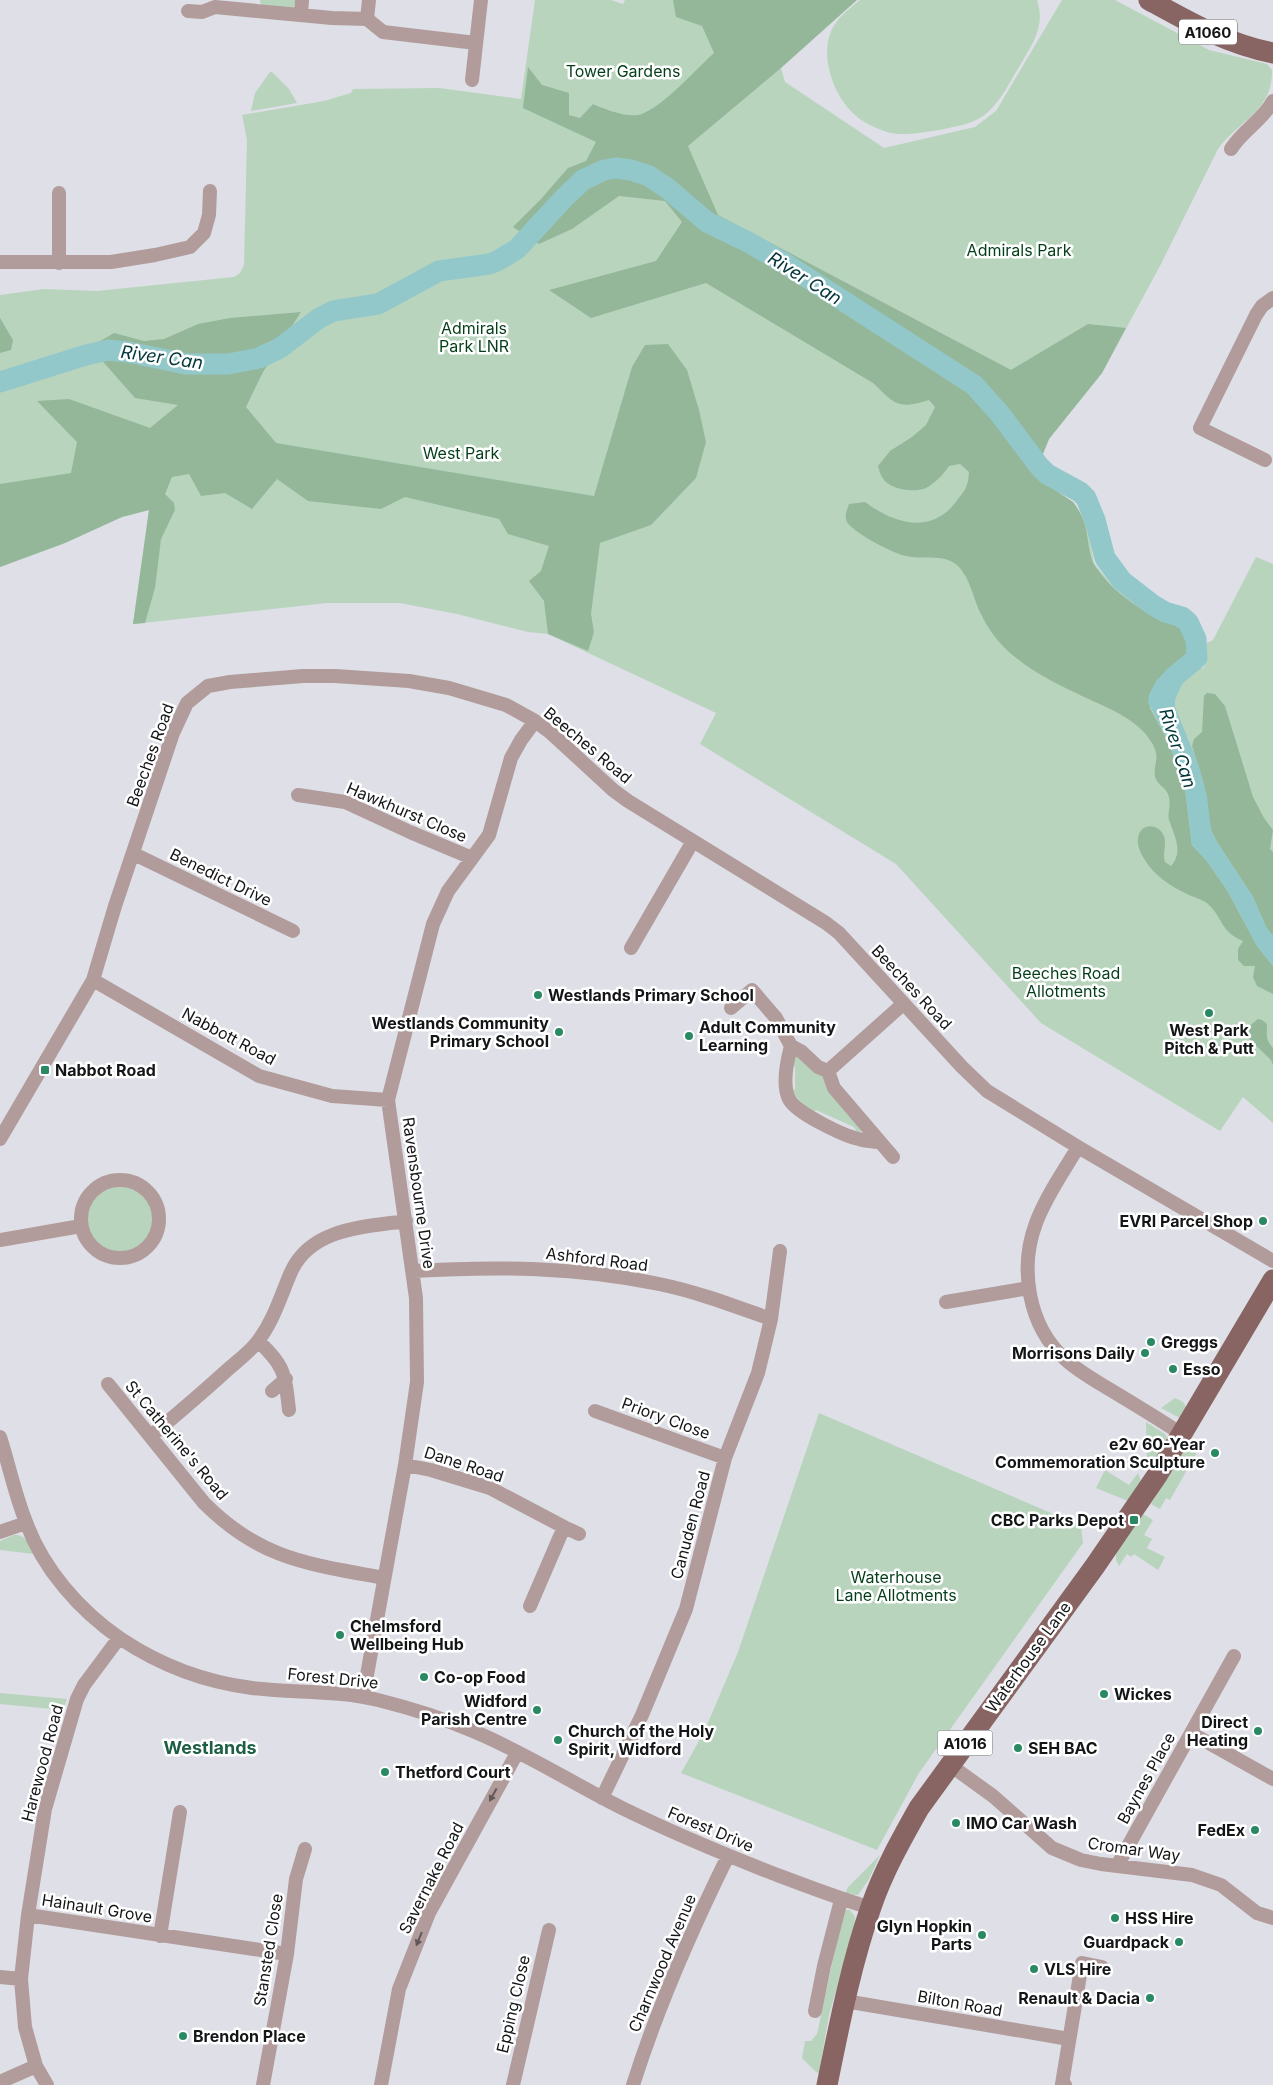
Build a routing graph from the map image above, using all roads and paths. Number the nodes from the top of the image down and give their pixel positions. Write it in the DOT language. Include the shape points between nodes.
graph roads {
  1 [pos="302,0"];
  2 [pos="369,0"];
  3 [pos="481,0"];
  4 [pos="1148,0"];
  5 [pos="255,5"];
  6 [pos="188,11"];
  7 [pos="301,15"];
  8 [pos="367,19"];
  9 [pos="476,43"];
  10 [pos="1273,53"];
  11 [pos="472,80"];
  12 [pos="1273,101"];
  13 [pos="1230,149"];
  14 [pos="210,191"];
  15 [pos="59,194"];
  16 [pos="0,262"];
  17 [pos="59,263"];
  18 [pos="1273,298"];
  19 [pos="1265,460"];
  20 [pos="535,721"];
  21 [pos="298,795"];
  22 [pos="693,841"];
  23 [pos="134,854"];
  24 [pos="472,858"];
  25 [pos="293,930"];
  26 [pos="631,948"];
  27 [pos="93,980"];
  28 [pos="904,1004"];
  29 [pos="731,1008"];
  30 [pos="791,1046"];
  31 [pos="828,1070"];
  32 [pos="388,1100"];
  33 [pos="0,1139"];
  34 [pos="878,1142"];
  35 [pos="1078,1147"];
  36 [pos="893,1157"];
  37 [pos="406,1221"];
  38 [pos="81,1226"];
  39 [pos="0,1240"];
  40 [pos="780,1251"];
  41 [pos="1273,1261"];
  42 [pos="413,1271"];
  43 [pos="1273,1280"];
  44 [pos="1028,1288"];
  45 [pos="946,1302"];
  46 [pos="771,1319"];
  47 [pos="258,1341"];
  48 [pos="286,1379"];
  49 [pos="108,1384"];
  50 [pos="272,1391"];
  51 [pos="289,1410"];
  52 [pos="595,1411"];
  53 [pos="1184,1435"];
  54 [pos="150,1436"];
  55 [pos="0,1437"];
  56 [pos="725,1458"];
  57 [pos="405,1464"];
  58 [pos="26,1523"];
  59 [pos="564,1527"];
  60 [pos="0,1532"];
  61 [pos="579,1534"];
  62 [pos="384,1578"];
  63 [pos="530,1606"];
  64 [pos="119,1638"];
  65 [pos="1234,1656"];
  66 [pos="364,1697"];
  67 [pos="1191,1733"];
  68 [pos="517,1753"];
  69 [pos="950,1764"];
  70 [pos="1273,1779"];
  71 [pos="602,1798"];
  72 [pos="180,1812"];
  73 [pos="305,1849"];
  74 [pos="728,1856"];
  75 [pos="1117,1866"];
  76 [pos="841,1900"];
  77 [pos="871,1908"];
  78 [pos="28,1915"];
  79 [pos="1273,1918"];
  80 [pos="548,1930"];
  81 [pos="160,1936"];
  82 [pos="287,1954"];
  83 [pos="1102,1967"];
  84 [pos="0,1978"];
  85 [pos="21,1979"];
  86 [pos="845,2001"];
  87 [pos="815,2011"];
  88 [pos="1069,2039"];
  89 [pos="36,2066"];
  90 [pos="0,2082"];
  91 [pos="47,2085"];
  92 [pos="263,2085"];
  93 [pos="382,2085"];
  94 [pos="513,2085"];
  95 [pos="633,2085"];
  96 [pos="827,2085"];
  97 [pos="1065,2085"];
  1 -- 7 [label="street"];
  2 -- 8 [label="street"];
  3 -- 9 [label="street"];
  4 -- 10 [label="main road, A1060" via="1214,35"];
  5 -- 6 [label="street"];
  5 -- 7 [label="street"];
  7 -- 8 [label="street"];
  8 -- 9 [label="street" via="383,32"];
  9 -- 11 [label="street"];
  12 -- 13 [label="street"];
  14 -- 17 [label="street" via="204,233 190,247 111,262"];
  15 -- 17 [label="street"];
  16 -- 17 [label="street"];
  18 -- 19 [label="street" via="1256,315 1200,428"];
  20 -- 22 [label="street, Beeches Road" via="613,790"];
  20 -- 23 [label="street, Beeches Road" via="506,705 449,688 409,681 303,676 208,686 188,703 173,733"];
  20 -- 24 [label="street, Ravensbourne Drive" via="511,758 489,835"];
  21 -- 24 [label="street, Hawkhurst Close" via="345,802"];
  22 -- 26 [label="street"];
  22 -- 28 [label="street, Beeches Road" via="839,933"];
  23 -- 25 [label="street, Benedict Drive"];
  23 -- 27 [label="street, Beeches Road"];
  24 -- 32 [label="street, Ravensbourne Drive" via="448,891 432,924"];
  27 -- 32 [label="street, Nabbott Road" via="259,1076 332,1096"];
  27 -- 33 [label="street, Beeches Road"];
  28 -- 31 [label="street"];
  28 -- 35 [label="street, Beeches Road" via="987,1091"];
  29 -- 30 [label="street" via="752,990 776,1018"];
  30 -- 31 [label="street" via="818,1067"];
  30 -- 34 [label="street" via="786,1089 796,1108 858,1139"];
  31 -- 34 [label="street" via="834,1088"];
  32 -- 37 [label="street, Ravensbourne Drive"];
  34 -- 36 [label="street"];
  35 -- 41 [label="street, Beeches Road"];
  35 -- 44 [label="street" via="1036,1222 1028,1252"];
  37 -- 42 [label="street, Ravensbourne Drive"];
  37 -- 47 [label="street" via="338,1232 310,1248 296,1264"];
  38 -- 38 [label="street" via="89,1243 104,1255 129,1257 151,1244 158,1227 158,1207 143,1186 130,1180 104,1182 85,1200"];
  38 -- 39 [label="street"];
  40 -- 46 [label="street, Canuden Road"];
  42 -- 46 [label="street, Ashford Road" via="484,1268 596,1274 684,1290"];
  42 -- 57 [label="street, Ravensbourne Drive" via="417,1382"];
  43 -- 53 [label="main road, Waterhouse Lane / A1016"];
  44 -- 45 [label="street"];
  44 -- 53 [label="street" via="1040,1324 1065,1359"];
  46 -- 56 [label="street, Canuden Road" via="758,1373"];
  47 -- 48 [label="street" via="276,1358"];
  47 -- 54 [label="street"];
  48 -- 50 [label="street"];
  48 -- 51 [label="street"];
  49 -- 54 [label="street, St Catherine's Road"];
  52 -- 56 [label="street, Priory Close"];
  53 -- 69 [label="main road, Waterhouse Lane / A1016" via="1111,1543"];
  54 -- 62 [label="street, St Catherine's Road" via="204,1503 240,1534 305,1563"];
  55 -- 58 [label="street, Forest Drive"];
  56 -- 71 [label="street, Canuden Road" via="686,1609 642,1715"];
  57 -- 59 [label="street, Dane Road" via="490,1488"];
  57 -- 62 [label="street, Ravensbourne Drive"];
  58 -- 60 [label="street"];
  58 -- 64 [label="street, Forest Drive" via="42,1556 70,1595"];
  59 -- 61 [label="street, Dane Road"];
  59 -- 63 [label="street"];
  62 -- 66 [label="street, Ravensbourne Drive"];
  64 -- 66 [label="street, Forest Drive" via="167,1664 212,1680 254,1688"];
  64 -- 78 [label="street, Harewood Road" via="84,1685 75,1706 45,1809"];
  65 -- 67 [label="street, Baynes Place"];
  66 -- 68 [label="street, Forest Drive" via="453,1723"];
  67 -- 70 [label="street, Baynes Place"];
  67 -- 75 [label="street, Baynes Place"];
  68 -- 71 [label="street, Forest Drive"];
  68 -- 93 [label="street, Savernake Road, one-way" via="429,1912 399,1989"];
  69 -- 75 [label="street, Cromar Way" via="1052,1848 1080,1860"];
  69 -- 77 [label="main road, Waterhouse Lane / A1016" via="895,1849"];
  71 -- 74 [label="street, Forest Drive"];
  72 -- 81 [label="street, Hainault Grove"];
  73 -- 82 [label="street, Stansted Close" via="296,1879"];
  74 -- 76 [label="street, Forest Drive"];
  74 -- 95 [label="street, Charnwood Avenue" via="679,1959"];
  75 -- 79 [label="street, Cromar Way" via="1192,1875 1221,1885 1257,1913"];
  76 -- 77 [label="street, Forest Drive"];
  76 -- 87 [label="street"];
  77 -- 86 [label="main road, Waterhouse Lane / A1016"];
  78 -- 81 [label="street, Hainault Grove"];
  78 -- 85 [label="street, Harewood Road"];
  80 -- 94 [label="street, Epping Close"];
  81 -- 82 [label="street, Hainault Grove"];
  82 -- 92 [label="street, Stansted Close"];
  83 -- 88 [label="street" via="1082,1963"];
  84 -- 85 [label="street"];
  85 -- 89 [label="street, Harewood Road" via="24,2019"];
  86 -- 88 [label="street, Bilton Road"];
  86 -- 96 [label="main road, Waterhouse Lane / A1016"];
  88 -- 97 [label="street" via="1062,2084"];
  89 -- 90 [label="street"];
  89 -- 91 [label="street, Harewood Road"];
}
